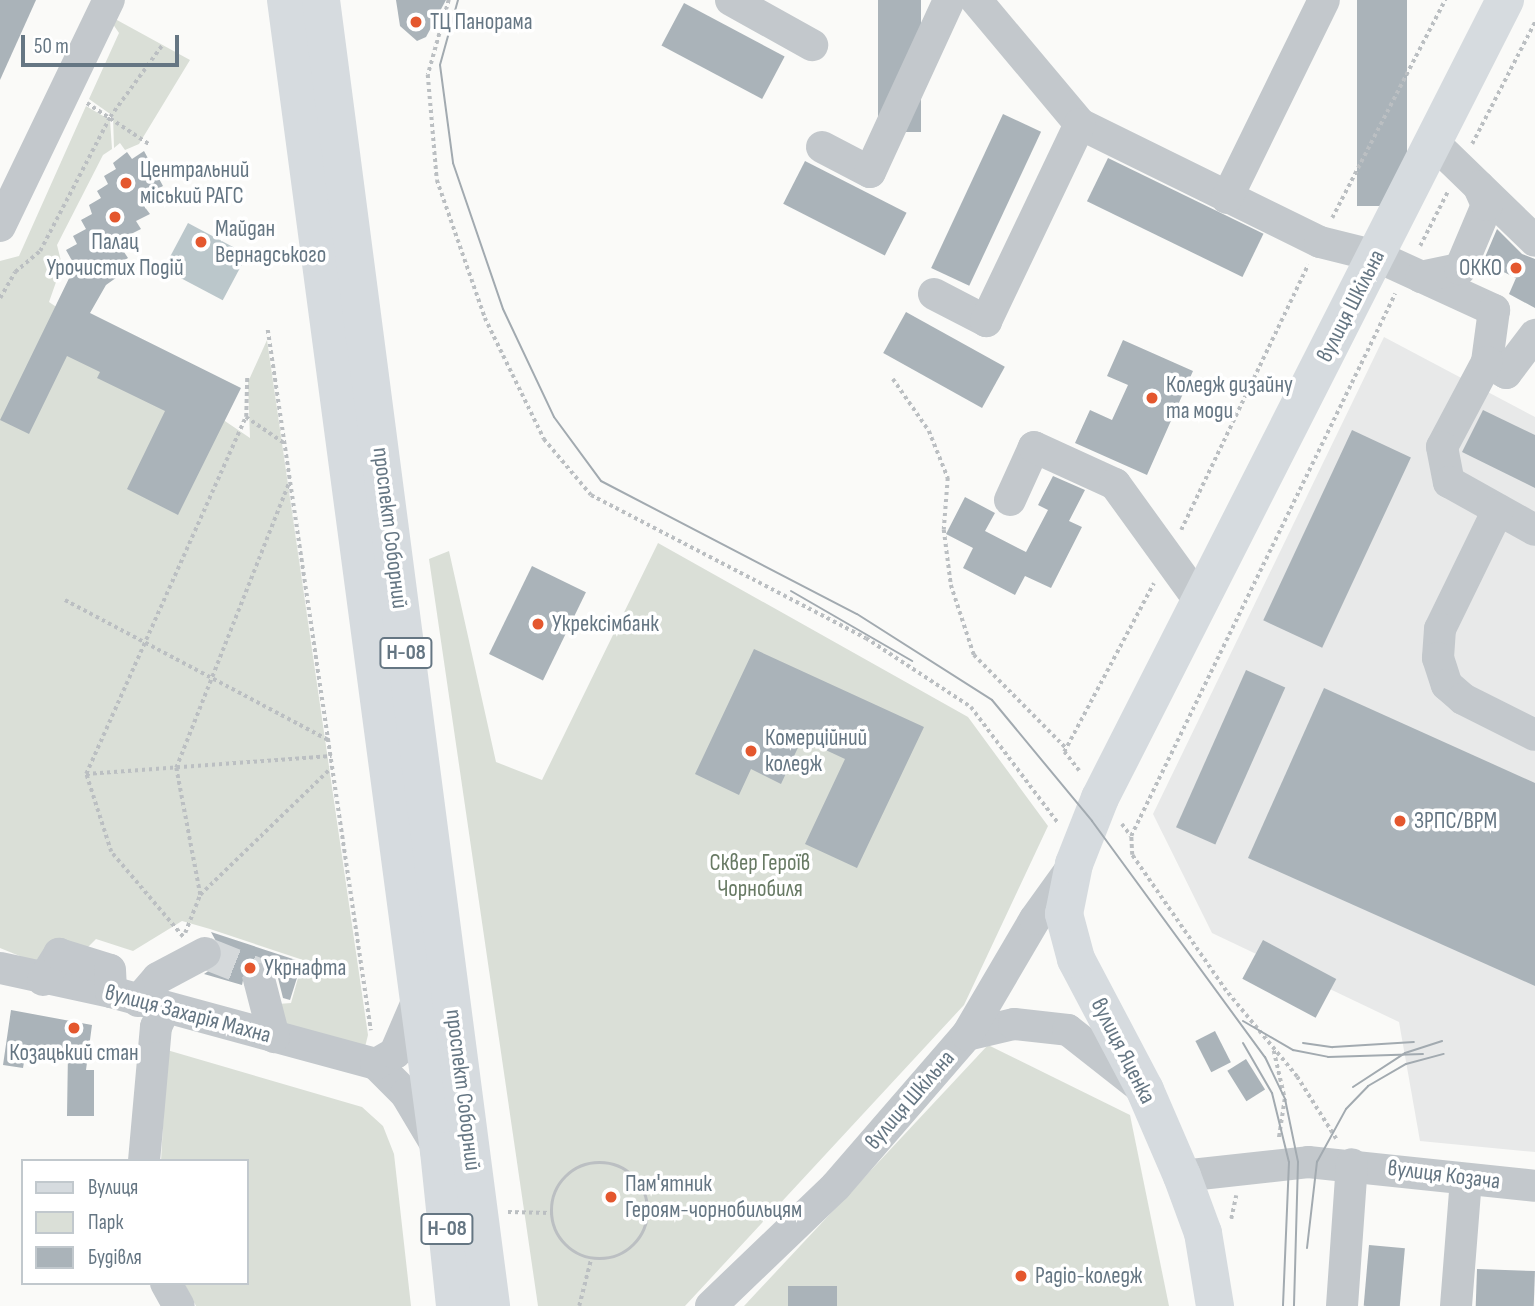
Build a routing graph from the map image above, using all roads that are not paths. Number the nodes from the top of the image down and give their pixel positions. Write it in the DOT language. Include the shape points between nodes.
graph roads {
  1 [pos="286,0"];
  2 [pos="321,0"];
  3 [pos="731,0"];
  4 [pos="948,0"];
  5 [pos="976,0"];
  6 [pos="1324,0"];
  7 [pos="1504,0"];
  8 [pos="114,3"];
  9 [pos="769,9"];
  10 [pos="812,45"];
  11 [pos="1080,124"];
  12 [pos="822,147"];
  13 [pos="1457,166"];
  14 [pos="1227,198"];
  15 [pos="0,226"];
  16 [pos="1535,241"];
  17 [pos="1401,268"];
  18 [pos="934,294"];
  19 [pos="1534,331"];
  20 [pos="1487,362"];
  21 [pos="1010,500"];
  22 [pos="1498,510"];
  23 [pos="1535,530"];
  24 [pos="1201,603"];
  25 [pos="1535,735"];
  26 [pos="1100,798"];
  27 [pos="1077,857"];
  28 [pos="188,944"];
  29 [pos="0,968"];
  30 [pos="259,979"];
  31 [pos="137,1001"];
  32 [pos="417,1002"];
  33 [pos="967,1035"];
  34 [pos="274,1037"];
  35 [pos="376,1064"];
  36 [pos="1144,1090"];
  37 [pos="439,1151"];
  38 [pos="144,1159"];
  39 [pos="1352,1164"];
  40 [pos="1182,1175"];
  41 [pos="1466,1179"];
  42 [pos="1535,1186"];
  43 [pos="167,1285"];
  44 [pos="179,1306"];
  45 [pos="455,1306"];
  46 [pos="491,1306"];
  47 [pos="711,1306"];
  48 [pos="1215,1306"];
  49 [pos="1342,1306"];
  50 [pos="1456,1306"];
  1 -- 32 [label="main road, проспект Соборний / Н-08"];
  2 -- 46 [label="main road, проспект Соборний / Н-08"];
  3 -- 9 [label="street"];
  4 -- 12 [label="street" via="870,172"];
  5 -- 11 [label="street"];
  6 -- 14 [label="street"];
  7 -- 13 [label="main road, вулиця Шкільна"];
  8 -- 15 [label="street"];
  9 -- 10 [label="street"];
  11 -- 14 [label="street"];
  11 -- 18 [label="street" via="986,321"];
  13 -- 16 [label="street"];
  13 -- 17 [label="main road, вулиця Шкільна"];
  13 -- 17 [label="street" via="1487,205 1460,269"];
  14 -- 17 [label="street" via="1320,242"];
  17 -- 20 [label="street" via="1494,310"];
  17 -- 24 [label="main road, вулиця Шкільна"];
  19 -- 20 [label="street" via="1506,373"];
  20 -- 22 [label="street" via="1442,447 1449,482"];
  21 -- 24 [label="street" via="1034,447 1115,484"];
  22 -- 23 [label="street"];
  22 -- 25 [label="street" via="1440,629 1438,658 1447,685 1463,699"];
  24 -- 26 [label="main road, вулиця Шкільна"];
  26 -- 27 [label="main road, вулиця Яценка"];
  27 -- 33 [label="street"];
  27 -- 36 [label="main road, вулиця Яценка" via="1064,914 1076,960"];
  28 -- 31 [label="street"];
  29 -- 31 [label="street, вулиця Захарія Махна"];
  30 -- 34 [label="street"];
  31 -- 34 [label="street, вулиця Захарія Махна"];
  31 -- 38 [label="street" via="156,1027"];
  32 -- 35 [label="street" via="395,1053"];
  32 -- 37 [label="main road, проспект Соборний / Н-08"];
  33 -- 36 [label="street, вулиця Шкільна" via="1014,1024 1068,1030"];
  33 -- 47 [label="street, вулиця Шкільна" via="836,1186"];
  34 -- 35 [label="street, вулиця Захарія Махна"];
  35 -- 37 [label="street" via="407,1094"];
  36 -- 40 [label="main road, вулиця Яценка"];
  37 -- 45 [label="main road, проспект Соборний / Н-08"];
  39 -- 40 [label="street, вулиця Козача" via="1289,1162"];
  39 -- 41 [label="street, вулиця Козача"];
  39 -- 49 [label="street"];
  40 -- 48 [label="main road, вулиця Яценка" via="1203,1233"];
  41 -- 42 [label="street, вулиця Козача"];
  41 -- 50 [label="street"];
  43 -- 44 [label="street"];
}
